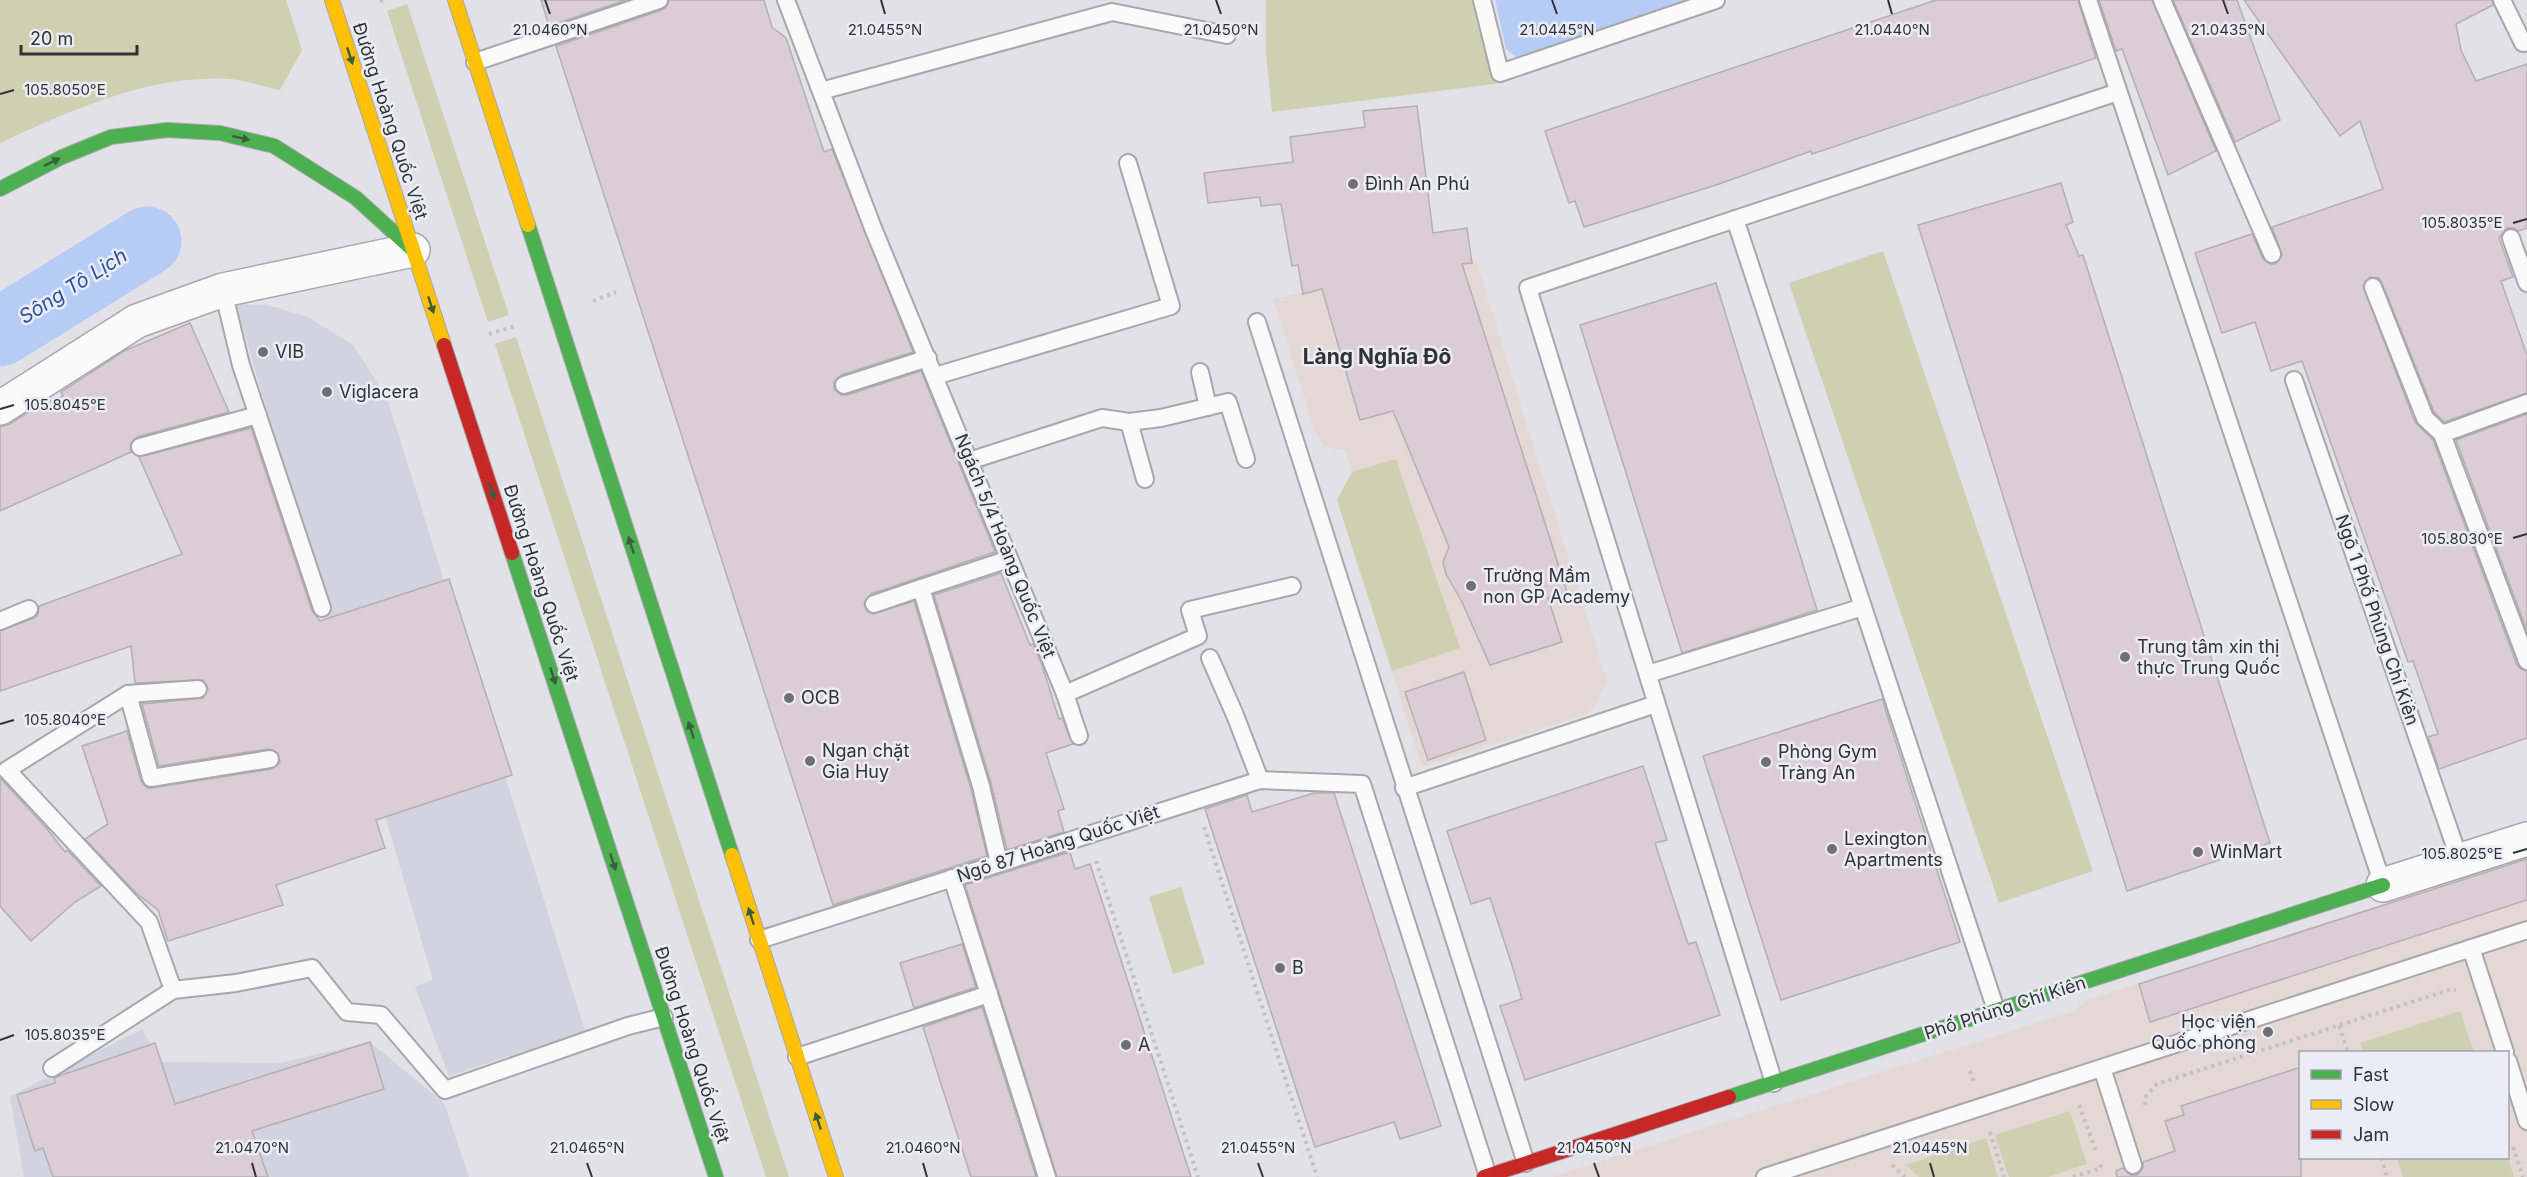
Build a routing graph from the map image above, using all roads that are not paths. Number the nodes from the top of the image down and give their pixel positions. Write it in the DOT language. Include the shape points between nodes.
graph roads {
  1 [pos="332,0"];
  2 [pos="455,0"];
  3 [pos="658,0"];
  4 [pos="786,0"];
  5 [pos="1482,0"];
  6 [pos="1716,0"];
  7 [pos="2088,0"];
  8 [pos="2162,0"];
  9 [pos="2502,0"];
  10 [pos="1227,35"];
  11 [pos="2523,43"];
  12 [pos="475,62"];
  13 [pos="821,91"];
  14 [pos="2118,92"];
  15 [pos="1128,163"];
  16 [pos="0,189"];
  17 [pos="1735,219"];
  18 [pos="2511,238"];
  19 [pos="413,250"];
  20 [pos="2272,254"];
  21 [pos="2527,283"];
  22 [pos="2373,287"];
  23 [pos="223,290"];
  24 [pos="1257,322"];
  25 [pos="928,357"];
  26 [pos="1200,372"];
  27 [pos="935,376"];
  28 [pos="2294,380"];
  29 [pos="844,385"];
  30 [pos="2527,403"];
  31 [pos="1208,407"];
  32 [pos="0,408"];
  33 [pos="258,415"];
  34 [pos="1129,422"];
  35 [pos="2442,434"];
  36 [pos="140,447"];
  37 [pos="1246,459"];
  38 [pos="969,461"];
  39 [pos="1145,479"];
  40 [pos="1009,559"];
  41 [pos="1292,586"];
  42 [pos="921,588"];
  43 [pos="874,604"];
  44 [pos="1863,607"];
  45 [pos="322,608"];
  46 [pos="29,609"];
  47 [pos="0,621"];
  48 [pos="1210,658"];
  49 [pos="2527,661"];
  50 [pos="1648,674"];
  51 [pos="198,689"];
  52 [pos="128,694"];
  53 [pos="1065,694"];
  54 [pos="1656,704"];
  55 [pos="1079,736"];
  56 [pos="270,759"];
  57 [pos="2,768"];
  58 [pos="1260,780"];
  59 [pos="1404,788"];
  60 [pos="2527,839"];
  61 [pos="2460,861"];
  62 [pos="999,863"];
  63 [pos="952,878"];
  64 [pos="2383,885"];
  65 [pos="2527,930"];
  66 [pos="759,940"];
  67 [pos="2471,948"];
  68 [pos="173,990"];
  69 [pos="989,994"];
  70 [pos="1996,1010"];
  71 [pos="663,1017"];
  72 [pos="2504,1051"];
  73 [pos="797,1057"];
  74 [pos="2509,1063"];
  75 [pos="52,1068"];
  76 [pos="2102,1068"];
  77 [pos="1774,1083"];
  78 [pos="2527,1121"];
  79 [pos="1526,1163"];
  80 [pos="2133,1165"];
  81 [pos="1486,1176"];
  82 [pos="716,1177"];
  83 [pos="836,1177"];
  84 [pos="1047,1177"];
  85 [pos="1765,1177"];
  1 -- 19 [label="main road, Đường Hoàng Quốc Việt, one-way"];
  2 -- 12 [label="main road"];
  3 -- 12 [label="lane"];
  4 -- 13 [label="lane, Ngách 5/4 Hoàng Quốc Việt"];
  5 -- 6 [label="lane" via="1500,73"];
  7 -- 14 [label="lane"];
  8 -- 20 [label="lane"];
  9 -- 11 [label="lane"];
  10 -- 13 [label="lane" via="1112,12"];
  66 -- 12 [label="main road, one-way"];
  13 -- 25 [label="lane, Ngách 5/4 Hoàng Quốc Việt"];
  14 -- 17 [label="lane"];
  14 -- 64 [label="lane"];
  15 -- 27 [label="lane" via="1172,306"];
  16 -- 19 [label="main road, one-way" via="111,137 167,130 220,133 274,146 356,198"];
  17 -- 44 [label="lane"];
  17 -- 50 [label="lane" via="1528,288"];
  18 -- 21 [label="lane"];
  19 -- 23 [label="street"];
  19 -- 71 [label="main road, Đường Hoàng Quốc Việt, one-way"];
  22 -- 35 [label="lane" via="2425,418"];
  23 -- 32 [label="street" via="137,321"];
  23 -- 33 [label="lane"];
  24 -- 59 [label="lane"];
  25 -- 27 [label="lane, Ngách 5/4 Hoàng Quốc Việt"];
  25 -- 29 [label="lane"];
  26 -- 31 [label="lane"];
  27 -- 38 [label="lane, Ngách 5/4 Hoàng Quốc Việt"];
  28 -- 61 [label="lane, Ngõ 1 Phố Phùng Chí Kiên"];
  30 -- 35 [label="lane"];
  31 -- 34 [label="lane"];
  31 -- 37 [label="lane" via="1228,402"];
  33 -- 36 [label="lane"];
  33 -- 45 [label="lane"];
  34 -- 38 [label="lane" via="1102,418"];
  34 -- 39 [label="lane"];
  35 -- 49 [label="lane"];
  38 -- 40 [label="lane, Ngách 5/4 Hoàng Quốc Việt"];
  40 -- 42 [label="lane"];
  40 -- 53 [label="lane, Ngách 5/4 Hoàng Quốc Việt"];
  41 -- 53 [label="lane" via="1190,610 1198,636"];
  42 -- 43 [label="lane"];
  42 -- 62 [label="lane" via="981,786"];
  44 -- 50 [label="lane"];
  44 -- 70 [label="lane"];
  46 -- 47 [label="lane"];
  48 -- 58 [label="lane"];
  50 -- 54 [label="lane"];
  51 -- 52 [label="lane"];
  52 -- 56 [label="lane" via="151,778"];
  52 -- 57 [label="lane"];
  53 -- 55 [label="lane, Ngách 5/4 Hoàng Quốc Việt"];
  54 -- 59 [label="lane"];
  54 -- 77 [label="lane"];
  57 -- 68 [label="lane" via="149,922"];
  58 -- 62 [label="lane, Ngõ 87 Hoàng Quốc Việt"];
  58 -- 81 [label="lane, Ngõ 87 Hoàng Quốc Việt" via="1362,784"];
  59 -- 79 [label="lane"];
  60 -- 61 [label="street, Phố Phùng Chí Kiên"];
  61 -- 64 [label="street, Phố Phùng Chí Kiên"];
  62 -- 63 [label="lane, Ngõ 87 Hoàng Quốc Việt"];
  63 -- 66 [label="lane, Ngõ 87 Hoàng Quốc Việt"];
  63 -- 69 [label="lane"];
  64 -- 70 [label="main road, Phố Phùng Chí Kiên"];
  65 -- 67 [label="lane"];
  66 -- 73 [label="main road"];
  67 -- 72 [label="lane"];
  67 -- 76 [label="lane"];
  68 -- 71 [label="lane" via="312,968 347,1012 381,1015 445,1090"];
  68 -- 75 [label="lane"];
  69 -- 73 [label="lane"];
  69 -- 84 [label="lane"];
  70 -- 77 [label="main road, Phố Phùng Chí Kiên"];
  71 -- 82 [label="main road, Đường Hoàng Quốc Việt"];
  83 -- 73 [label="main road, one-way"];
  74 -- 78 [label="lane"];
  76 -- 80 [label="lane"];
  76 -- 85 [label="lane"];
  77 -- 79 [label="main road, Phố Phùng Chí Kiên"];
  79 -- 81 [label="main road, Phố Phùng Chí Kiên"];
}
